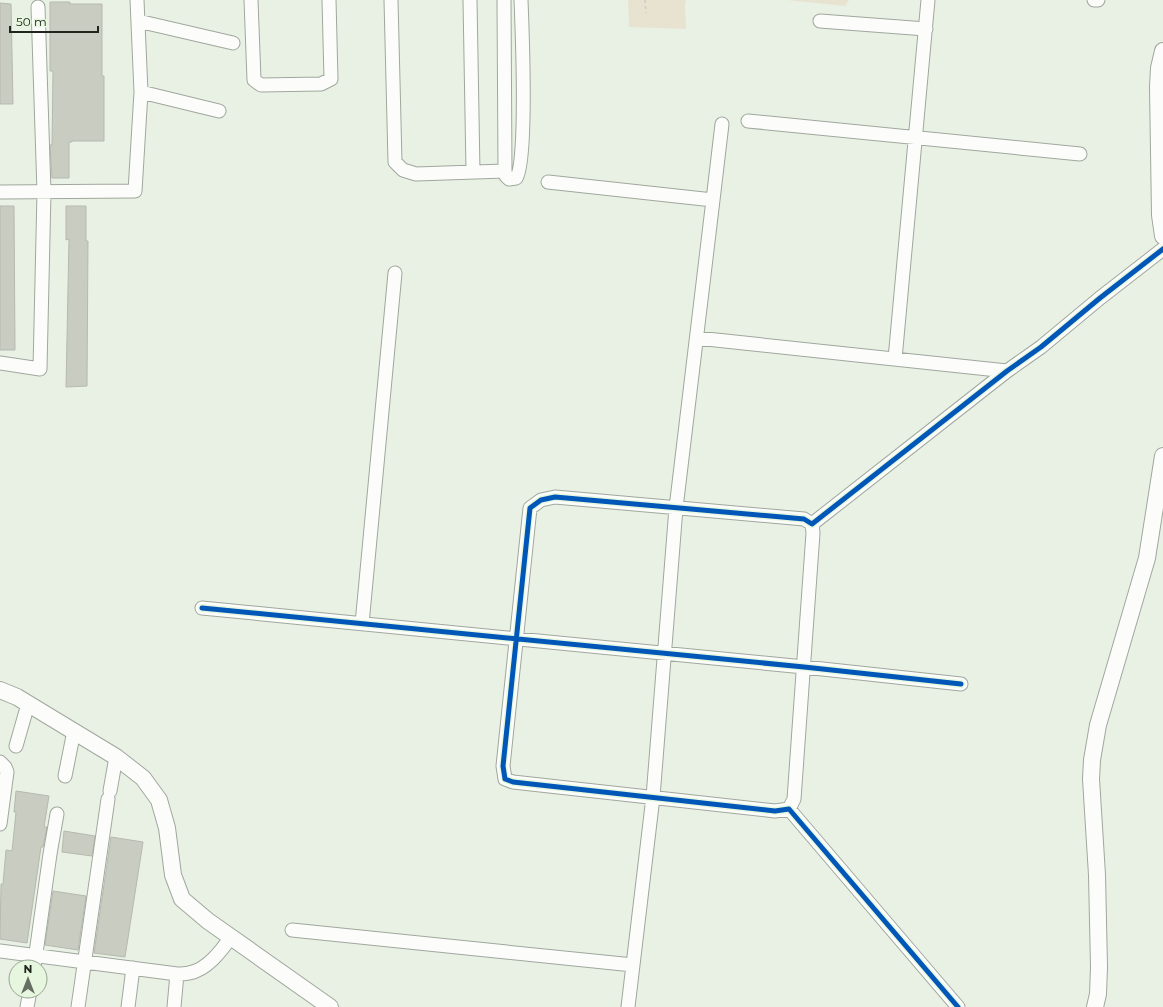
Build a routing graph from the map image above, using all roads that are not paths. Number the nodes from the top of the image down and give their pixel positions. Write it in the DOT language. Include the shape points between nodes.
graph roads {
  1 [pos="137,0"];
  2 [pos="251,0"];
  3 [pos="329,0"];
  4 [pos="390,0"];
  5 [pos="470,0"];
  6 [pos="504,0"];
  7 [pos="521,0"];
  8 [pos="928,0"];
  9 [pos="1094,0"];
  10 [pos="1098,0"];
  11 [pos="38,7"];
  12 [pos="820,21"];
  13 [pos="138,22"];
  14 [pos="926,28"];
  15 [pos="233,43"];
  16 [pos="1163,51"];
  17 [pos="141,92"];
  18 [pos="219,111"];
  19 [pos="748,121"];
  20 [pos="722,124"];
  21 [pos="915,138"];
  22 [pos="1080,154"];
  23 [pos="506,171"];
  24 [pos="473,172"];
  25 [pos="548,182"];
  26 [pos="0,192"];
  27 [pos="44,192"];
  28 [pos="713,200"];
  29 [pos="1163,236"];
  30 [pos="1163,249"];
  31 [pos="395,273"];
  32 [pos="697,338"];
  33 [pos="895,359"];
  34 [pos="0,362"];
  35 [pos="1007,371"];
  36 [pos="1163,456"];
  37 [pos="676,508"];
  38 [pos="812,524"];
  39 [pos="202,608"];
  40 [pos="362,624"];
  41 [pos="516,639"];
  42 [pos="665,654"];
  43 [pos="804,667"];
  44 [pos="961,684"];
  45 [pos="0,690"];
  46 [pos="28,704"];
  47 [pos="74,731"];
  48 [pos="16,746"];
  49 [pos="116,757"];
  50 [pos="0,762"];
  51 [pos="65,776"];
  52 [pos="653,798"];
  53 [pos="789,809"];
  54 [pos="57,814"];
  55 [pos="0,824"];
  56 [pos="292,930"];
  57 [pos="231,937"];
  58 [pos="0,951"];
  59 [pos="28,959"];
  60 [pos="35,959"];
  61 [pos="48,961"];
  62 [pos="85,961"];
  63 [pos="633,965"];
  64 [pos="133,968"];
  65 [pos="177,974"];
  66 [pos="78,1007"];
  67 [pos="128,1007"];
  68 [pos="174,1007"];
  69 [pos="330,1007"];
  70 [pos="628,1007"];
  71 [pos="958,1007"];
  72 [pos="1095,1007"];
  1 -- 13 [label="street"];
  2 -- 3 [label="street" via="254,80 261,85 321,84 331,79"];
  4 -- 24 [label="street" via="395,162 403,170 416,174"];
  5 -- 24 [label="street"];
  6 -- 23 [label="street"];
  7 -- 23 [label="street" via="521,163 516,178 509,179"];
  8 -- 14 [label="street"];
  9 -- 10 [label="street"];
  11 -- 27 [label="street"];
  12 -- 14 [label="street"];
  13 -- 15 [label="street"];
  13 -- 17 [label="street"];
  14 -- 21 [label="street"];
  16 -- 29 [label="street" via="1159,68 1158,96 1160,215"];
  17 -- 18 [label="street"];
  17 -- 27 [label="street" via="135,191"];
  19 -- 21 [label="street"];
  20 -- 28 [label="street"];
  21 -- 22 [label="street"];
  21 -- 33 [label="street"];
  23 -- 24 [label="street"];
  25 -- 28 [label="street"];
  26 -- 27 [label="street"];
  27 -- 34 [label="street" via="40,370"];
  28 -- 32 [label="street"];
  30 -- 35 [label="street" via="1041,347"];
  31 -- 40 [label="street"];
  32 -- 33 [label="street"];
  32 -- 37 [label="street"];
  33 -- 35 [label="street"];
  35 -- 38 [label="street"];
  36 -- 72 [label="street" via="1147,558 1098,724 1092,760 1099,967"];
  37 -- 38 [label="street" via="804,518"];
  37 -- 41 [label="street" via="555,498 541,500 530,508"];
  37 -- 42 [label="street"];
  38 -- 43 [label="street"];
  39 -- 40 [label="street"];
  40 -- 41 [label="street"];
  41 -- 42 [label="street"];
  41 -- 52 [label="street" via="503,766 505,779"];
  42 -- 43 [label="street"];
  42 -- 52 [label="street"];
  43 -- 44 [label="street"];
  43 -- 53 [label="street" via="794,799"];
  45 -- 46 [label="street"];
  46 -- 47 [label="street"];
  46 -- 48 [label="street"];
  47 -- 49 [label="street"];
  47 -- 51 [label="street"];
  49 -- 57 [label="street" via="143,778 159,800 173,876 182,899"];
  49 -- 62 [label="street"];
  50 -- 55 [label="street" via="7,772"];
  52 -- 53 [label="street" via="775,810"];
  52 -- 63 [label="street"];
  53 -- 71 [label="street"];
  54 -- 60 [label="street"];
  56 -- 63 [label="street"];
  57 -- 65 [label="street" via="204,967 190,973"];
  57 -- 69 [label="street"];
  58 -- 59 [label="street"];
  61 -- 62 [label="street"];
  62 -- 64 [label="street"];
  62 -- 66 [label="street"];
  63 -- 70 [label="street"];
  64 -- 65 [label="street"];
  64 -- 67 [label="street"];
  65 -- 68 [label="street"];
}
